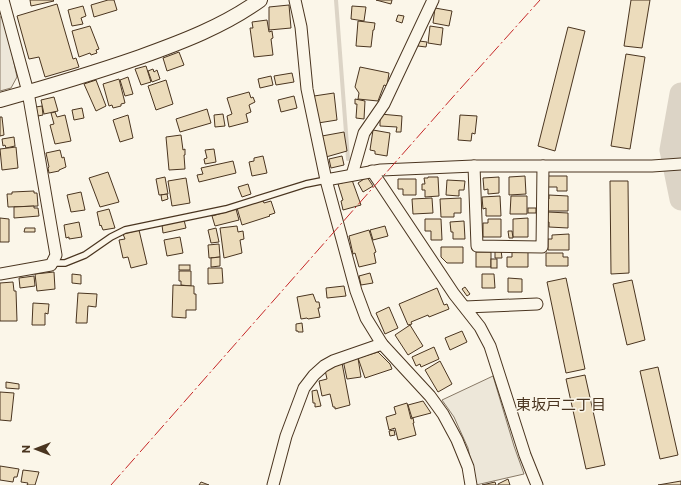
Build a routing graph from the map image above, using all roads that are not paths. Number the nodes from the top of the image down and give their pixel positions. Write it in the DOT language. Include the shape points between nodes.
graph roads {
  1 [pos="3,0"];
  2 [pos="260,0"];
  3 [pos="295,0"];
  4 [pos="433,0"];
  5 [pos="28,92"];
  6 [pos="0,100"];
  7 [pos="681,164"];
  8 [pos="474,166"];
  9 [pos="543,166"];
  10 [pos="372,171"];
  11 [pos="352,175"];
  12 [pos="326,180"];
  13 [pos="52,264"];
  14 [pos="0,274"];
  15 [pos="537,304"];
  16 [pos="464,307"];
  17 [pos="382,344"];
  18 [pos="273,485"];
  19 [pos="471,485"];
  20 [pos="537,485"];
  1 -- 5 [label="street"];
  2 -- 5 [label="street" via="242,14 184,42 97,72"];
  3 -- 12 [label="street" via="301,27 307,89"];
  4 -- 11 [label="street" via="384,104 364,133"];
  5 -- 6 [label="street"];
  5 -- 13 [label="street" via="56,255"];
  7 -- 9 [label="street"];
  8 -- 9 [label="street"];
  8 -- 9 [label="street" via="477,246 542,247"];
  8 -- 10 [label="street"];
  10 -- 11 [label="street"];
  10 -- 16 [label="street"];
  11 -- 12 [label="street"];
  12 -- 13 [label="lane" via="226,209 125,230 85,255 65,263"];
  12 -- 17 [label="street" via="356,292 366,318"];
  13 -- 14 [label="street"];
  15 -- 16 [label="street"];
  16 -- 20 [label="street" via="480,327 490,346"];
  17 -- 18 [label="street" via="328,364 314,375 304,388 286,436"];
  17 -- 19 [label="street" via="430,396 443,414 468,467"];
}
